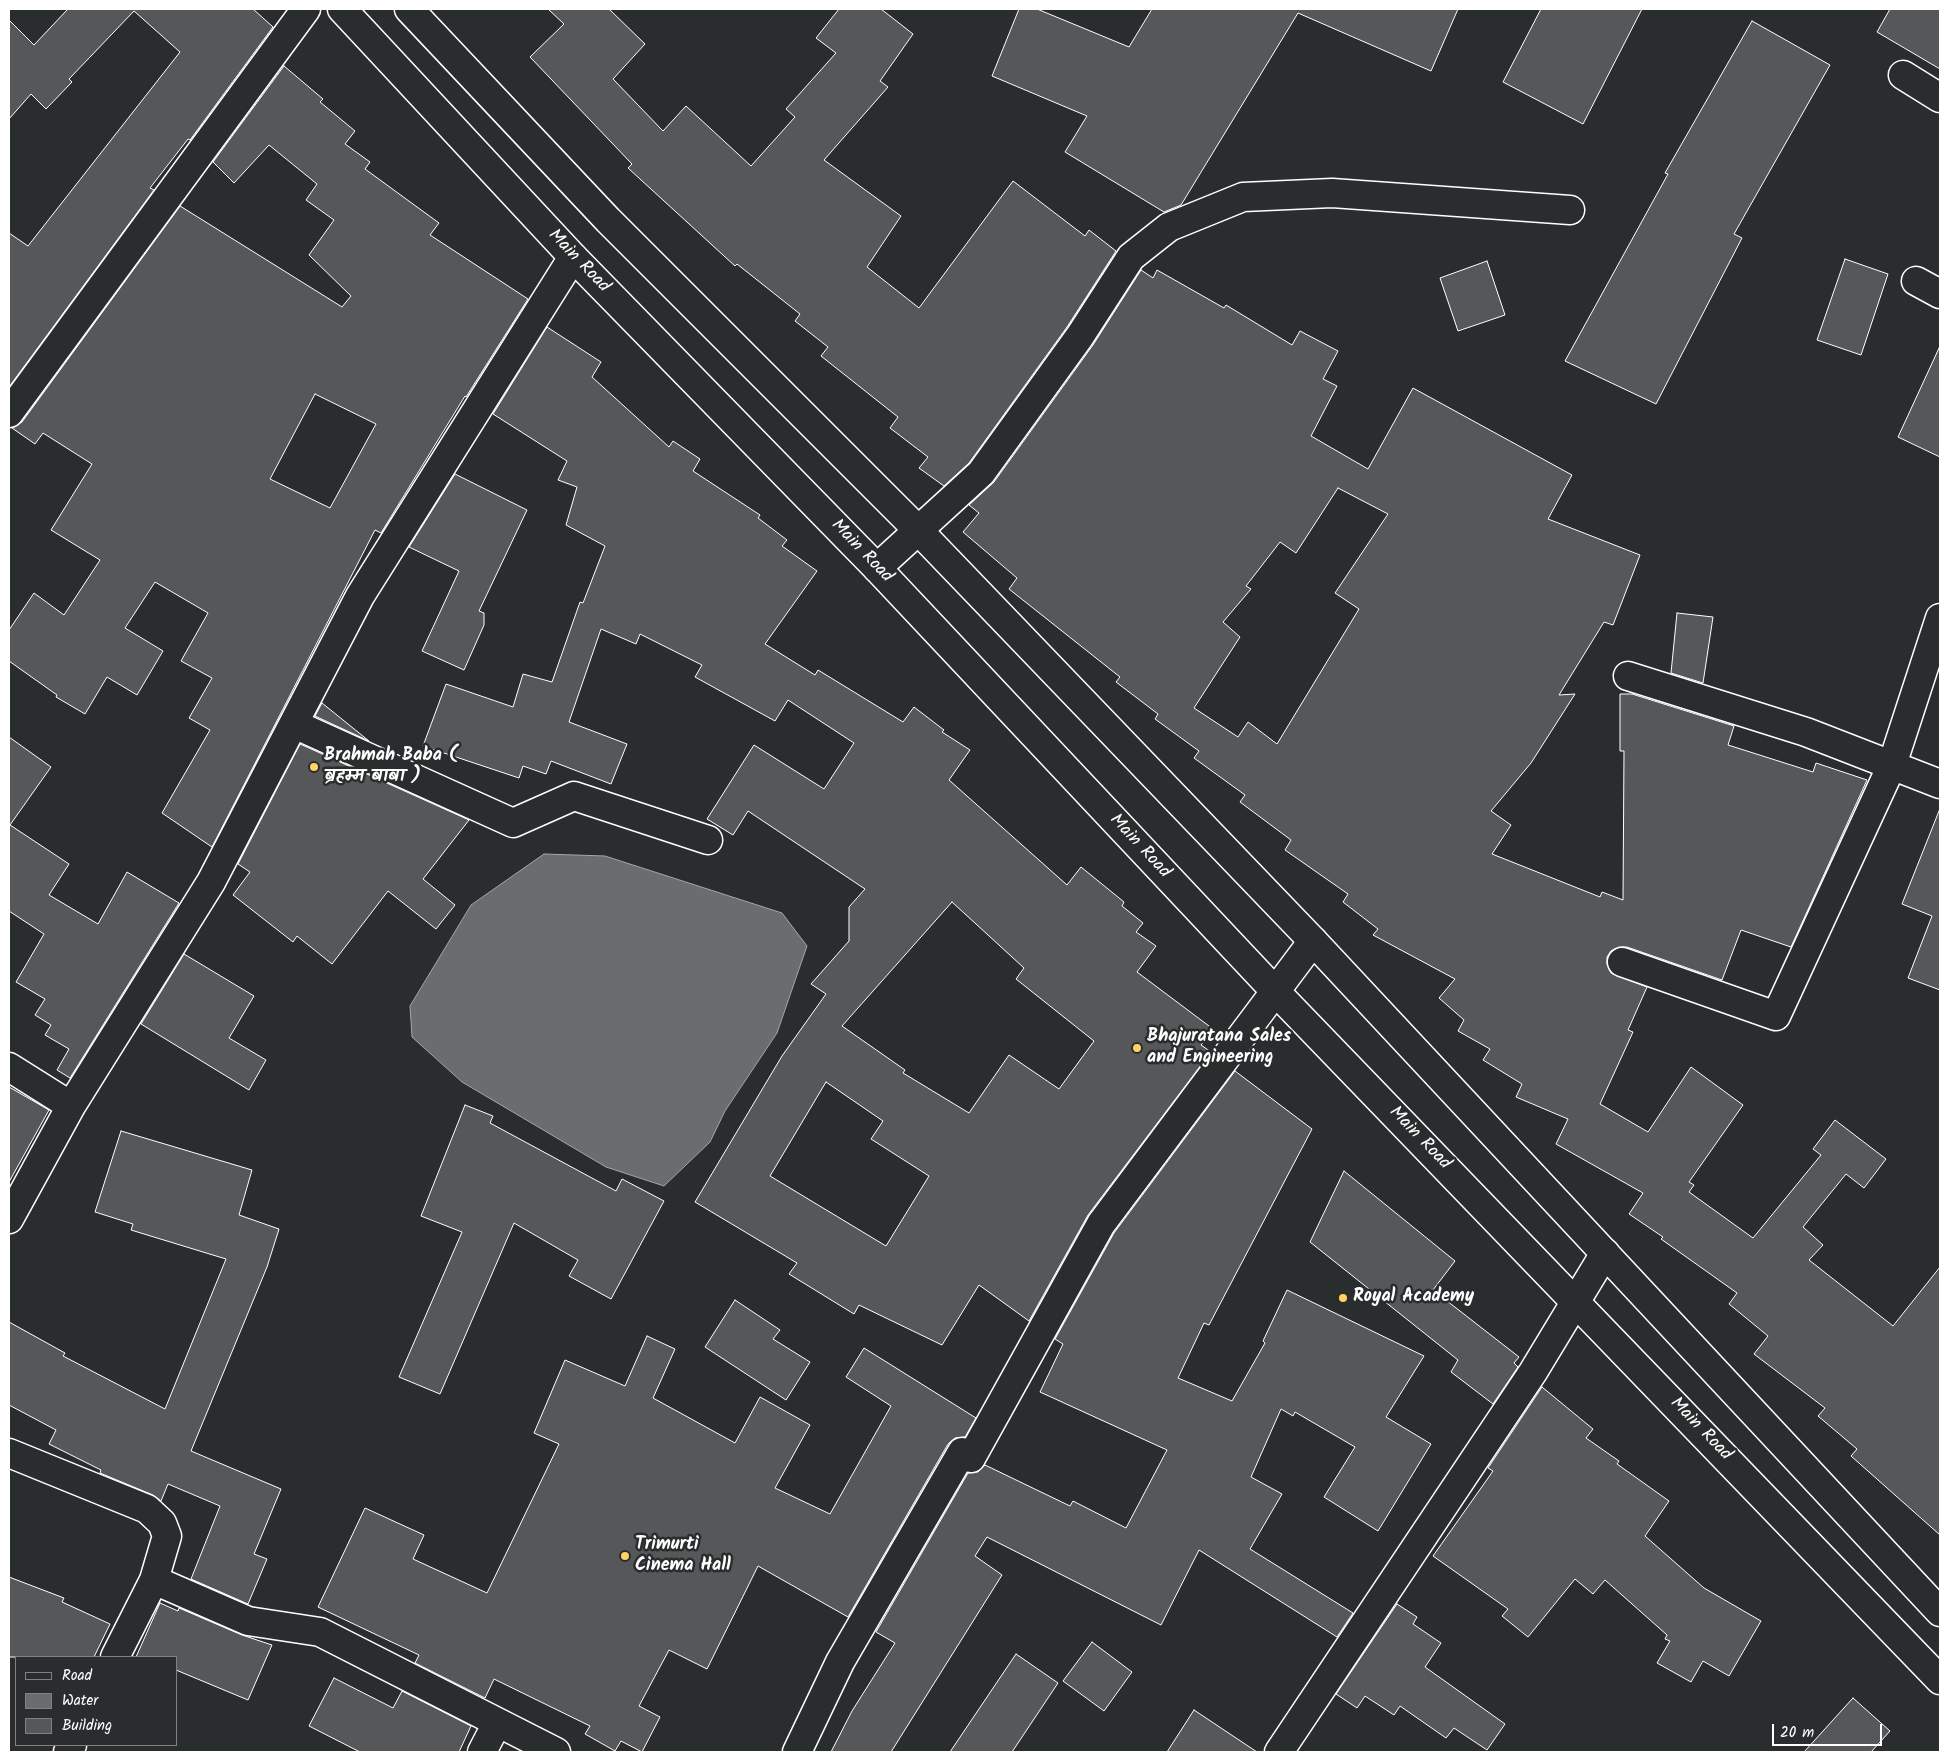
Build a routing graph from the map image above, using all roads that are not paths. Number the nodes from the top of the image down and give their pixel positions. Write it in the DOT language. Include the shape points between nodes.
graph roads {
  1 [pos="306,9"];
  2 [pos="342,9"];
  3 [pos="409,9"];
  4 [pos="1903,75"];
  5 [pos="1940,98"];
  6 [pos="1570,210"];
  7 [pos="573,257"];
  8 [pos="1916,281"];
  9 [pos="1940,294"];
  10 [pos="9,412"];
  11 [pos="917,529"];
  12 [pos="877,568"];
  13 [pos="1940,618"];
  14 [pos="1628,676"];
  15 [pos="294,724"];
  16 [pos="1892,766"];
  17 [pos="1940,784"];
  18 [pos="708,840"];
  19 [pos="1313,941"];
  20 [pos="1622,962"];
  21 [pos="1275,991"];
  22 [pos="9,1067"];
  23 [pos="71,1106"];
  24 [pos="9,1219"];
  25 [pos="1605,1253"];
  26 [pos="1575,1300"];
  27 [pos="9,1453"];
  28 [pos="154,1580"];
  29 [pos="1940,1612"];
  30 [pos="116,1656"];
  31 [pos="1940,1680"];
  32 [pos="497,1724"];
  33 [pos="482,1752"];
  34 [pos="556,1752"];
  35 [pos="797,1752"];
  36 [pos="1279,1752"];
  1 -- 10 [label="street"];
  2 -- 7 [label="street, Main Road"];
  3 -- 11 [label="street" via="608,220"];
  4 -- 5 [label="street"];
  6 -- 11 [label="street" via="1332,193 1243,197 1169,227 1131,257 1080,336 980,473"];
  7 -- 12 [label="street, Main Road"];
  7 -- 15 [label="street" via="360,596"];
  8 -- 9 [label="street"];
  11 -- 12 [label="street"];
  11 -- 19 [label="street"];
  12 -- 21 [label="street, Main Road"];
  13 -- 16 [label="street"];
  14 -- 16 [label="street" via="1806,732"];
  15 -- 18 [label="street" via="513,824 574,796"];
  15 -- 23 [label="street" via="211,882"];
  16 -- 17 [label="street"];
  16 -- 20 [label="street" via="1776,1016"];
  19 -- 21 [label="street"];
  19 -- 25 [label="street"];
  21 -- 26 [label="street, Main Road"];
  21 -- 35 [label="street" via="1101,1224 971,1458 962,1452 840,1662"];
  22 -- 23 [label="street"];
  23 -- 24 [label="street"];
  25 -- 26 [label="street"];
  25 -- 29 [label="street"];
  26 -- 31 [label="street, Main Road"];
  26 -- 36 [label="street" via="1533,1372"];
  27 -- 28 [label="street" via="147,1509 162,1523 167,1536"];
  28 -- 30 [label="street"];
  28 -- 32 [label="street" via="248,1621 320,1632"];
  32 -- 33 [label="street"];
  32 -- 34 [label="street"];
}
